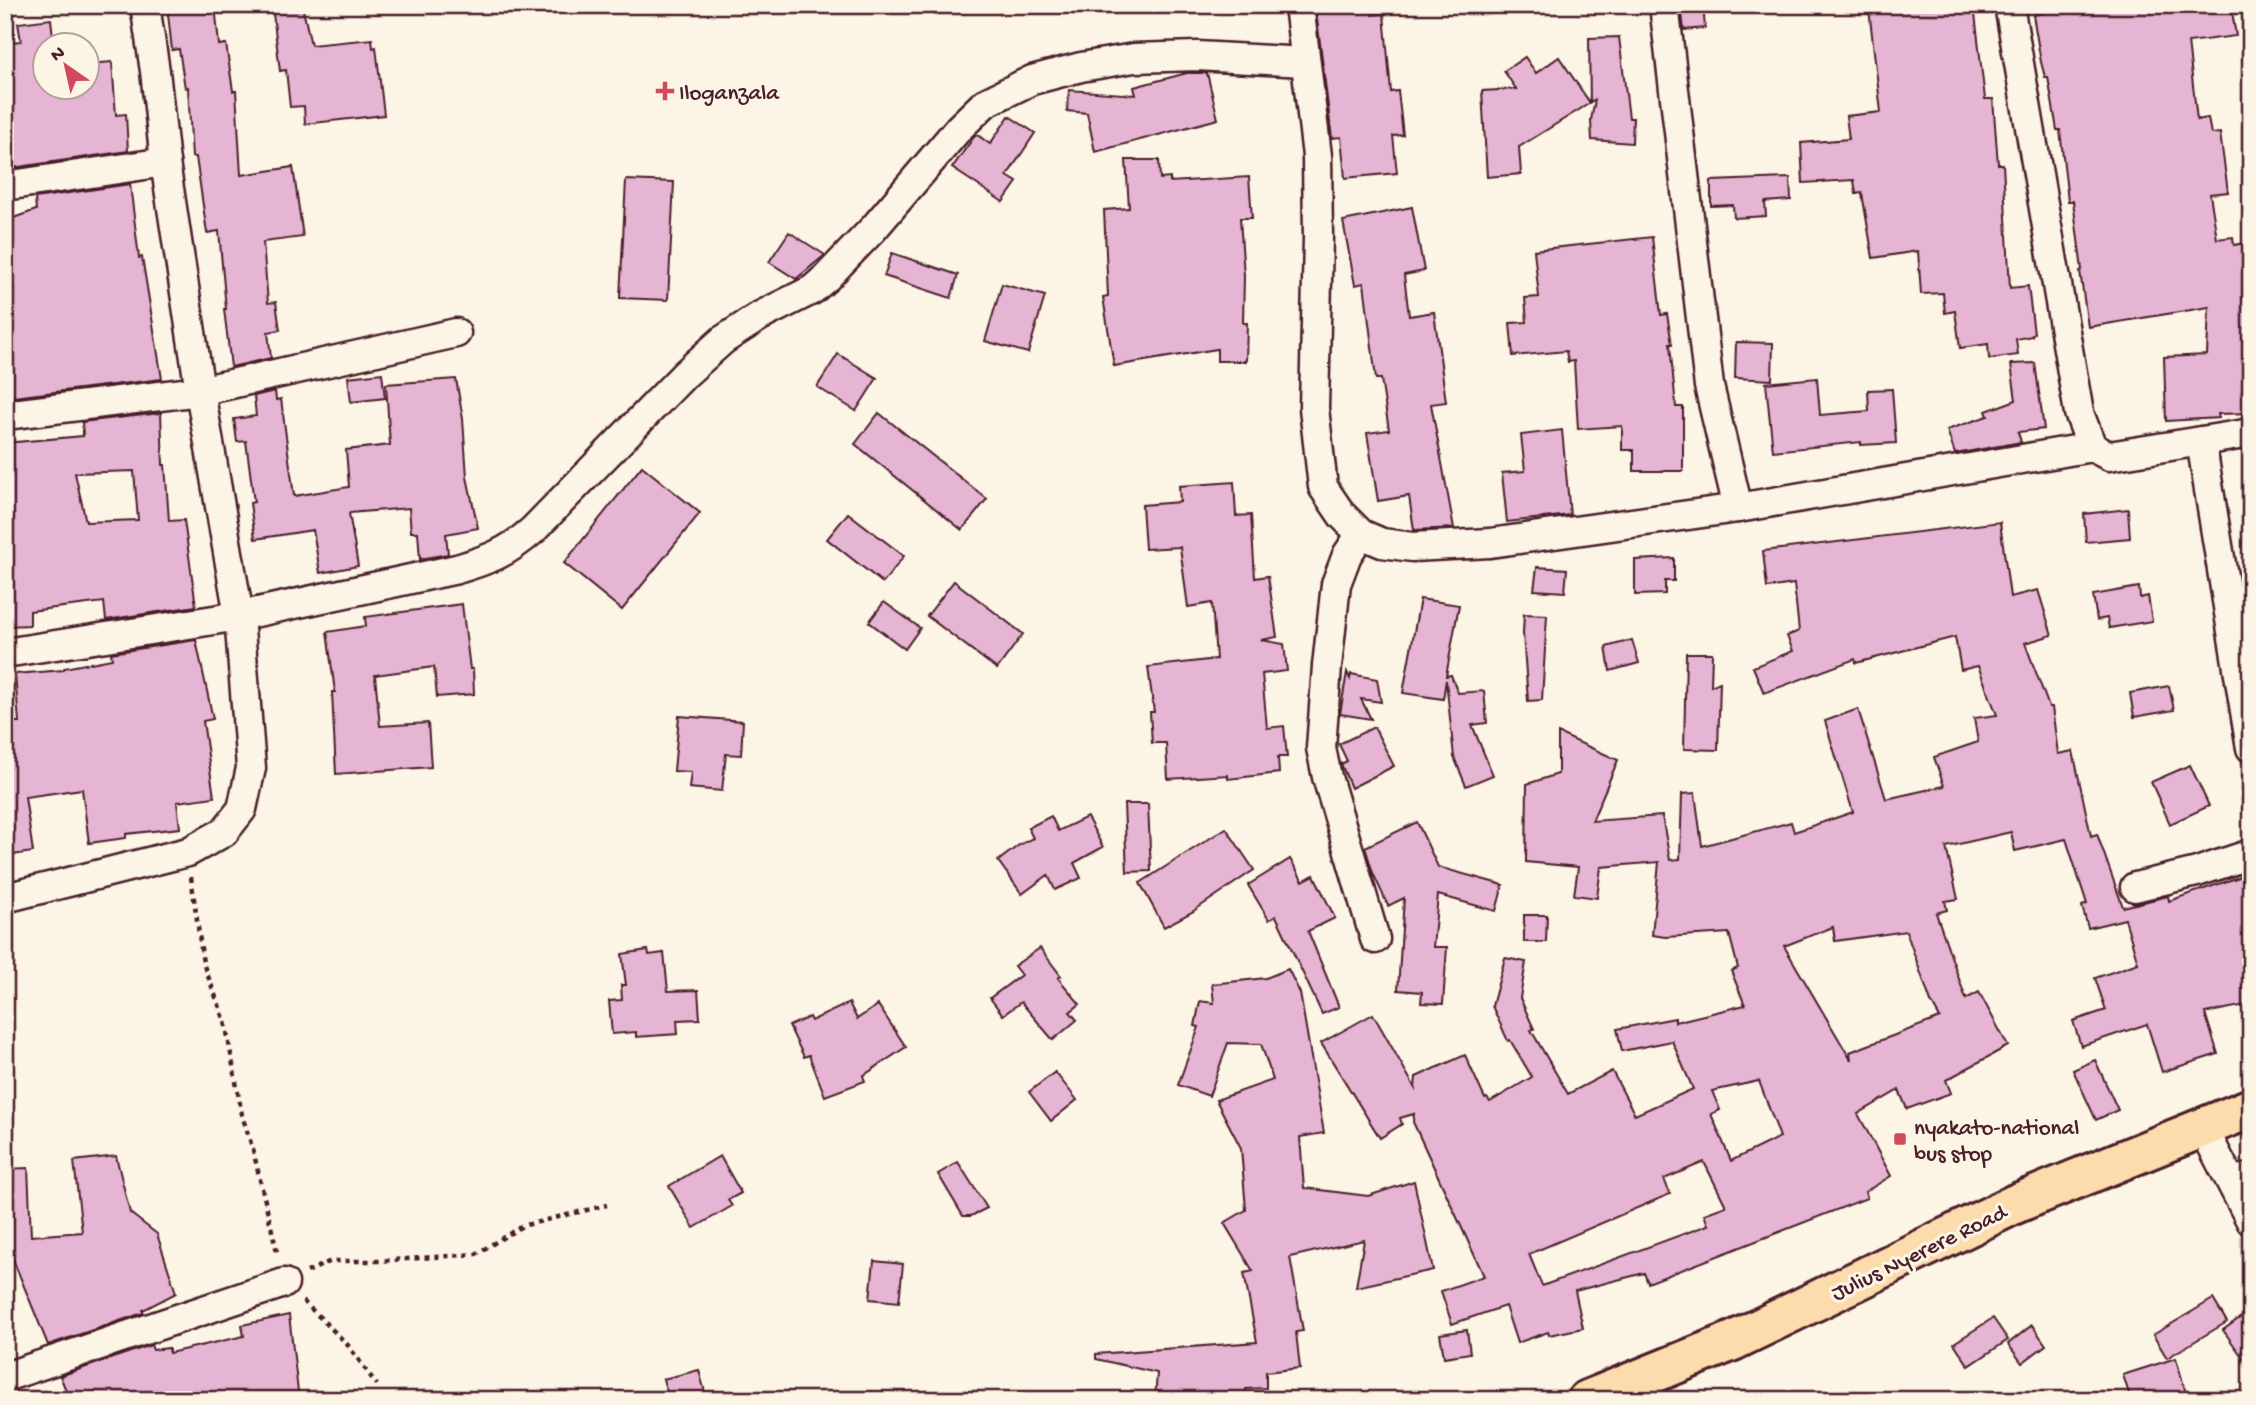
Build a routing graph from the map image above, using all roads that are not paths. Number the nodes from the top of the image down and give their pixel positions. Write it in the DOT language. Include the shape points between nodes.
graph roads {
  1 [pos="145,5"];
  2 [pos="1299,5"];
  3 [pos="1664,5"];
  4 [pos="2009,5"];
  5 [pos="1306,62"];
  6 [pos="165,162"];
  7 [pos="5,186"];
  8 [pos="456,333"];
  9 [pos="200,391"];
  10 [pos="5,415"];
  11 [pos="2251,433"];
  12 [pos="2201,441"];
  13 [pos="2092,447"];
  14 [pos="1738,508"];
  15 [pos="1361,534"];
  16 [pos="239,616"];
  17 [pos="5,653"];
  18 [pos="2251,748"];
  19 [pos="2251,854"];
  20 [pos="2135,887"];
  21 [pos="5,898"];
  22 [pos="1375,939"];
  23 [pos="2251,1108"];
  24 [pos="2203,1128"];
  25 [pos="2239,1172"];
  26 [pos="2251,1221"];
  27 [pos="284,1283"];
  28 [pos="5,1377"];
  29 [pos="1587,1400"];
  1 -- 6 [label="street"];
  2 -- 5 [label="street"];
  3 -- 14 [label="street" via="1709,386"];
  4 -- 13 [label="street" via="2079,413"];
  5 -- 15 [label="street" via="1317,156 1314,408 1323,486"];
  5 -- 16 [label="street" via="1134,58 1031,80 985,103 827,277 723,340 512,548 457,569"];
  6 -- 7 [label="street"];
  6 -- 9 [label="street"];
  8 -- 9 [label="street"];
  9 -- 10 [label="street"];
  9 -- 16 [label="street"];
  11 -- 12 [label="street"];
  12 -- 13 [label="street" via="2109,456"];
  12 -- 18 [label="street"];
  13 -- 14 [label="street"];
  14 -- 15 [label="street" via="1490,543 1412,547 1382,543"];
  15 -- 22 [label="street" via="1336,584 1321,748"];
  16 -- 17 [label="street"];
  16 -- 21 [label="street" via="251,768 242,809 224,832 188,852"];
  19 -- 20 [label="street"];
  23 -- 24 [label="highway, Julius Nyerere Road"];
  24 -- 25 [label="street"];
  24 -- 29 [label="highway, Julius Nyerere Road" via="2015,1204 1733,1341"];
  25 -- 26 [label="street"];
  27 -- 28 [label="street"];
}
